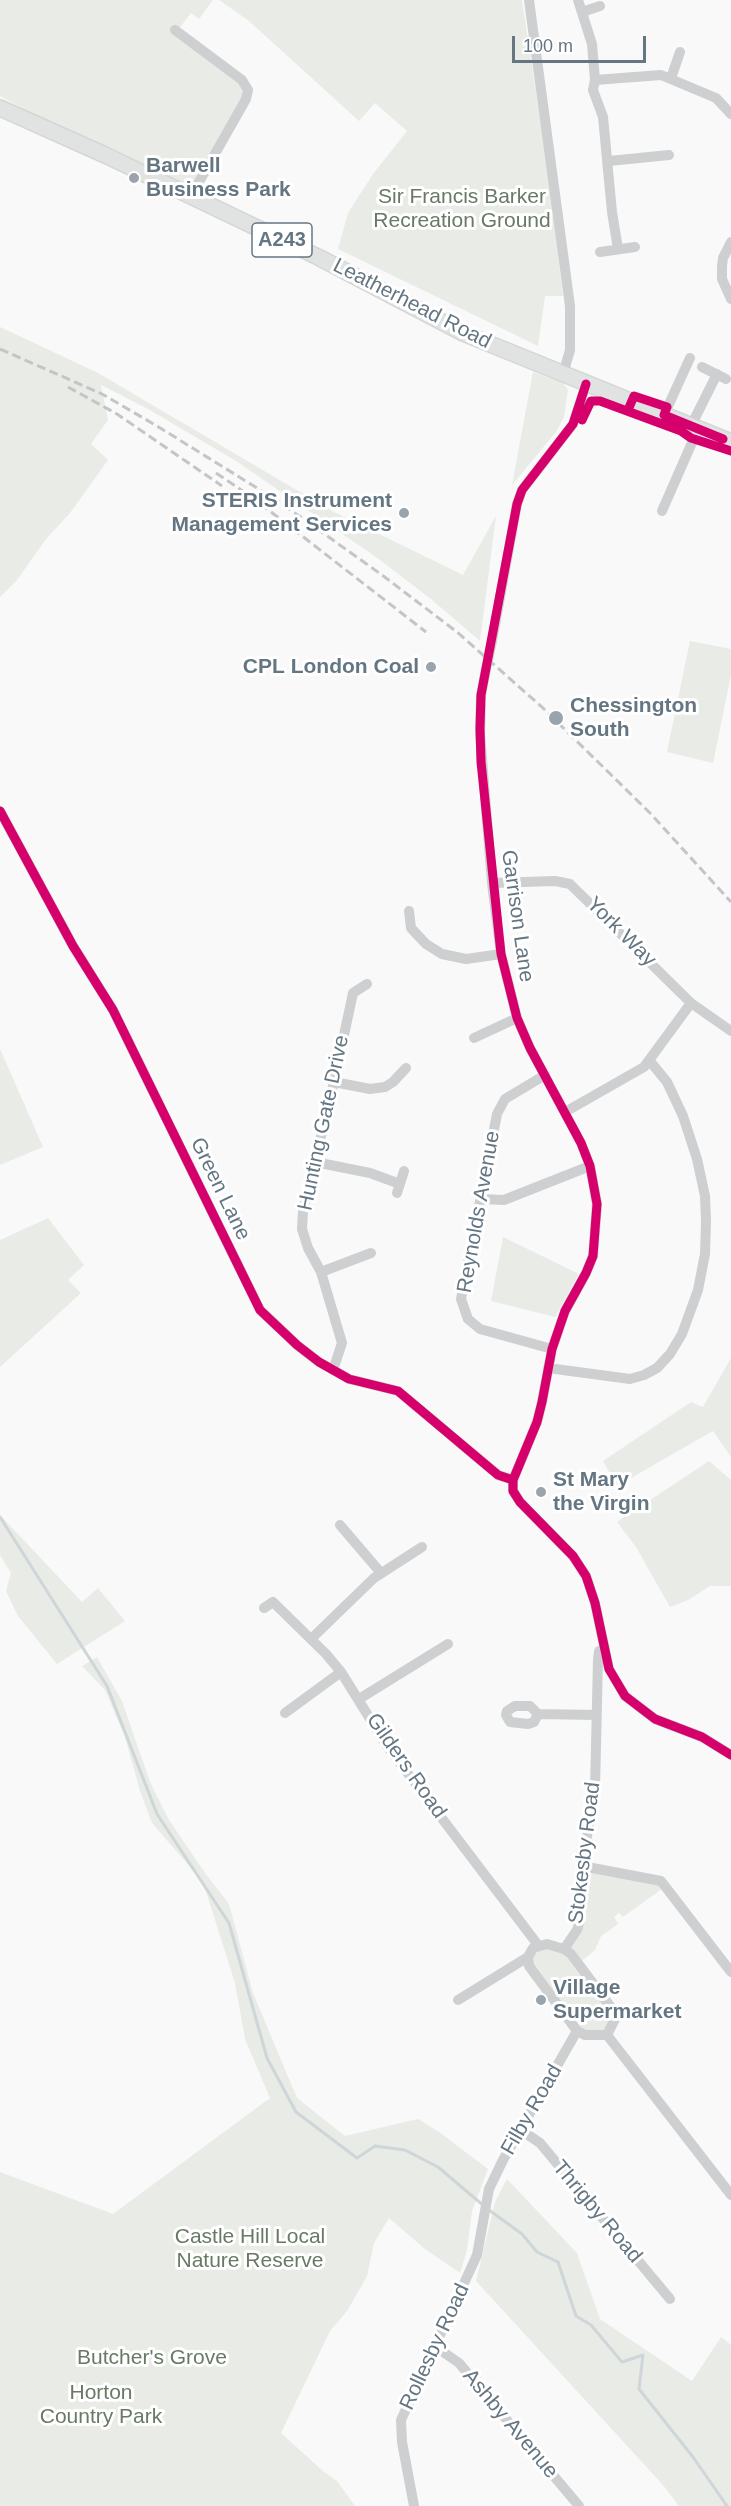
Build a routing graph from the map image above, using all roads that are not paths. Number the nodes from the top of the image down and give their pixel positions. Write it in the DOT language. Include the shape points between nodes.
graph roads {
  1 [pos="528,0"];
  2 [pos="578,0"];
  3 [pos="600,6"];
  4 [pos="582,12"];
  5 [pos="175,30"];
  6 [pos="680,52"];
  7 [pos="671,78"];
  8 [pos="595,80"];
  9 [pos="727,100"];
  10 [pos="0,108"];
  11 [pos="731,114"];
  12 [pos="665,159"];
  13 [pos="609,161"];
  14 [pos="191,196"];
  15 [pos="731,242"];
  16 [pos="635,247"];
  17 [pos="618,249"];
  18 [pos="600,252"];
  19 [pos="731,299"];
  20 [pos="690,358"];
  21 [pos="702,367"];
  22 [pos="563,374"];
  23 [pos="586,384"];
  24 [pos="664,415"];
  25 [pos="695,428"];
  26 [pos="731,442"];
  27 [pos="662,511"];
  28 [pos="0,811"];
  29 [pos="492,883"];
  30 [pos="409,911"];
  31 [pos="501,954"];
  32 [pos="367,984"];
  33 [pos="692,1002"];
  34 [pos="517,1018"];
  35 [pos="731,1031"];
  36 [pos="474,1038"];
  37 [pos="649,1060"];
  38 [pos="406,1068"];
  39 [pos="545,1075"];
  40 [pos="334,1082"];
  41 [pos="565,1112"];
  42 [pos="315,1162"];
  43 [pos="590,1166"];
  44 [pos="404,1171"];
  45 [pos="481,1199"];
  46 [pos="371,1253"];
  47 [pos="321,1272"];
  48 [pos="552,1349"];
  49 [pos="548,1368"];
  50 [pos="333,1370"];
  51 [pos="513,1480"];
  52 [pos="340,1525"];
  53 [pos="422,1547"];
  54 [pos="381,1573"];
  55 [pos="273,1601"];
  56 [pos="311,1639"];
  57 [pos="448,1644"];
  58 [pos="605,1649"];
  59 [pos="341,1672"];
  60 [pos="618,1686"];
  61 [pos="597,1694"];
  62 [pos="359,1698"];
  63 [pos="289,1706"];
  64 [pos="538,1714"];
  65 [pos="596,1716"];
  66 [pos="731,1755"];
  67 [pos="582,1866"];
  68 [pos="538,1945"];
  69 [pos="564,1949"];
  70 [pos="528,1958"];
  71 [pos="731,1972"];
  72 [pos="458,2000"];
  73 [pos="577,2031"];
  74 [pos="607,2035"];
  75 [pos="521,2130"];
  76 [pos="489,2189"];
  77 [pos="731,2195"];
  78 [pos="670,2298"];
  79 [pos="436,2347"];
  80 [pos="414,2506"];
  81 [pos="579,2506"];
  1 -- 22 [label="street" via="570,306 570,350"];
  2 -- 4 [label="street"];
  3 -- 4 [label="street"];
  4 -- 8 [label="street" via="592,44"];
  5 -- 14 [label="street" via="243,80 248,90"];
  6 -- 7 [label="street"];
  7 -- 8 [label="street" via="661,75"];
  7 -- 9 [label="street"];
  8 -- 13 [label="street" via="594,99 603,117"];
  9 -- 11 [label="street"];
  10 -- 14 [label="highway, Leatherhead Road / A243"];
  12 -- 13 [label="street"];
  13 -- 17 [label="street"];
  14 -- 22 [label="highway, Leatherhead Road / A243" via="463,333"];
  15 -- 19 [label="street" via="723,258 722,273"];
  16 -- 17 [label="street"];
  17 -- 18 [label="street"];
  20 -- 24 [label="street"];
  21 -- 25 [label="street" via="721,377"];
  22 -- 23 [label="highway, Leatherhead Road / A243"];
  23 -- 24 [label="highway, Leatherhead Road / A243"];
  23 -- 29 [label="street, Garrison Lane, bridge" via="573,424 522,490 517,504 481,695"];
  24 -- 25 [label="highway, Leatherhead Road / A243"];
  25 -- 26 [label="highway, Leatherhead Road / A243"];
  25 -- 27 [label="street"];
  28 -- 50 [label="street, Green Lane" via="73,946 113,1010 260,1310 297,1345"];
  29 -- 31 [label="street, Garrison Lane"];
  29 -- 33 [label="street, York Way" via="570,884"];
  30 -- 31 [label="street" via="411,928 434,950 466,959"];
  31 -- 34 [label="street, Garrison Lane"];
  32 -- 40 [label="street, Hunting Gate Drive" via="352,993"];
  33 -- 35 [label="street, York Way"];
  33 -- 37 [label="street"];
  34 -- 36 [label="street"];
  34 -- 39 [label="street, Garrison Lane"];
  37 -- 41 [label="street" via="644,1067"];
  37 -- 49 [label="street" via="667,1082 683,1116 705,1196 705,1254 698,1290 670,1354 644,1376 630,1379"];
  38 -- 40 [label="street" via="385,1087 370,1089"];
  39 -- 41 [label="street, Garrison Lane"];
  39 -- 45 [label="street, Reynolds Avenue" via="505,1099 497,1114"];
  40 -- 42 [label="street, Hunting Gate Drive"];
  41 -- 43 [label="street, Garrison Lane"];
  42 -- 44 [label="street" via="370,1173 399,1188"];
  42 -- 47 [label="street, Hunting Gate Drive" via="302,1229"];
  43 -- 45 [label="street" via="504,1200"];
  43 -- 48 [label="street, Garrison Lane" via="597,1204 593,1256 564,1311"];
  45 -- 48 [label="street, Reynolds Avenue" via="461,1299 468,1319 493,1334"];
  46 -- 47 [label="street"];
  47 -- 50 [label="street, Hunting Gate Drive" via="342,1343"];
  48 -- 49 [label="street, Garrison Lane"];
  49 -- 51 [label="street, Garrison Lane" via="537,1422"];
  50 -- 51 [label="street, Green Lane" via="349,1379 398,1391 498,1475"];
  51 -- 58 [label="street" via="516,1497 573,1556 586,1576"];
  52 -- 54 [label="street" via="344,1537"];
  53 -- 54 [label="street"];
  54 -- 56 [label="street"];
  55 -- 56 [label="street, Gilders Road"];
  56 -- 59 [label="street, Gilders Road"];
  57 -- 62 [label="street"];
  58 -- 60 [label="street"];
  58 -- 61 [label="street, Stokesby Road" via="598,1654"];
  59 -- 62 [label="street, Gilders Road"];
  59 -- 63 [label="street"];
  60 -- 61 [label="street"];
  60 -- 66 [label="street" via="630,1701 655,1719 702,1737"];
  61 -- 65 [label="street, Stokesby Road"];
  62 -- 68 [label="street, Gilders Road" via="387,1746"];
  64 -- 65 [label="street"];
  65 -- 67 [label="street, Stokesby Road" via="595,1789"];
  67 -- 69 [label="street, Stokesby Road" via="577,1900 580,1920"];
  67 -- 71 [label="street" via="661,1881"];
  68 -- 69 [label="street"];
  68 -- 70 [label="street"];
  69 -- 74 [label="street" via="613,2010 615,2019"];
  70 -- 72 [label="street"];
  70 -- 73 [label="street" via="529,1966"];
  73 -- 74 [label="street"];
  73 -- 75 [label="street, Filby Road"];
  74 -- 77 [label="street"];
  75 -- 76 [label="street, Filby Road"];
  75 -- 78 [label="street, Thrigby Road" via="540,2144"];
  76 -- 79 [label="street, Rollesby Road" via="477,2255"];
  79 -- 80 [label="street, Rollesby Road" via="401,2420"];
  79 -- 81 [label="street, Ashby Avenue" via="459,2364"];
}
